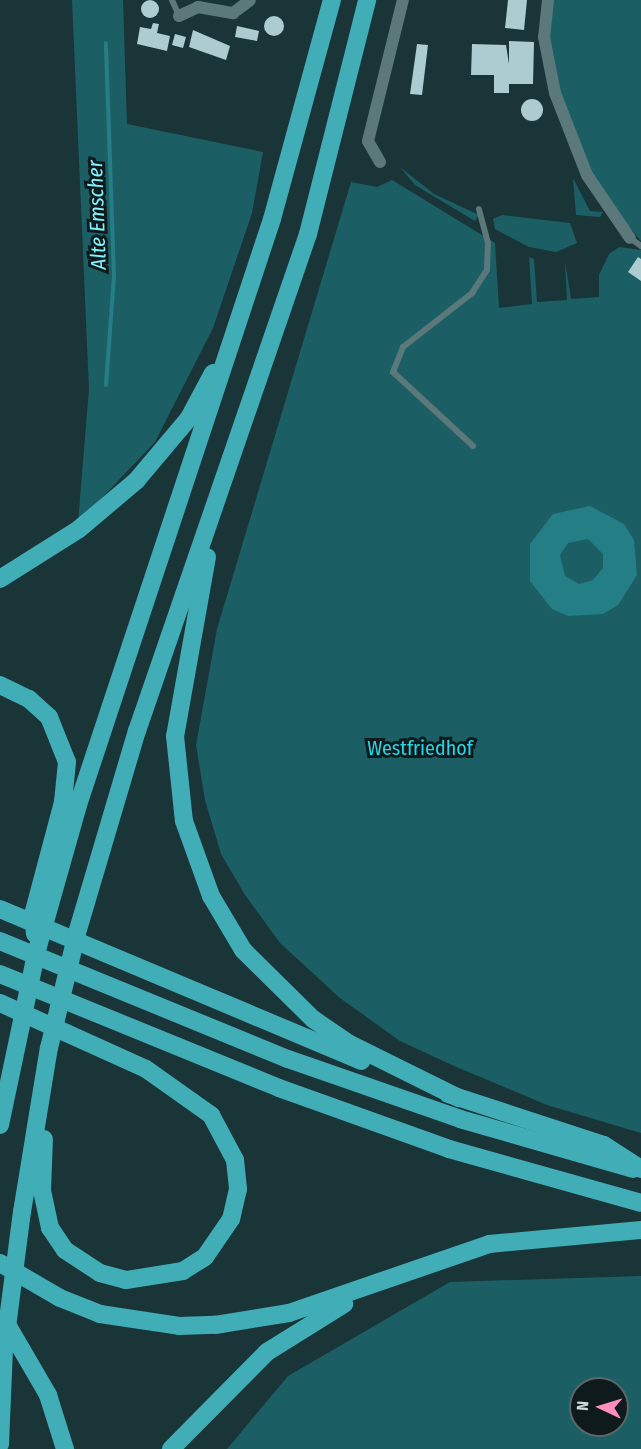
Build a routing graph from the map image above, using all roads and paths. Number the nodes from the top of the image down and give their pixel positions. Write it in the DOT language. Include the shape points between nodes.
graph roads {
  1 [pos="172,0"];
  2 [pos="250,0"];
  3 [pos="332,0"];
  4 [pos="367,0"];
  5 [pos="403,0"];
  6 [pos="548,0"];
  7 [pos="179,16"];
  8 [pos="380,162"];
  9 [pos="478,208"];
  10 [pos="630,237"];
  11 [pos="641,246"];
  12 [pos="233,338"];
  13 [pos="473,446"];
  14 [pos="225,474"];
  15 [pos="0,579"];
  16 [pos="0,685"];
  17 [pos="1,910"];
  18 [pos="0,941"];
  19 [pos="37,950"];
  20 [pos="0,974"];
  21 [pos="0,1003"];
  22 [pos="49,1048"];
  23 [pos="459,1098"];
  24 [pos="0,1125"];
  25 [pos="641,1170"];
  26 [pos="641,1203"];
  27 [pos="641,1230"];
  28 [pos="449,1256"];
  29 [pos="0,1263"];
  30 [pos="0,1314"];
  31 [pos="0,1444"];
  32 [pos="65,1449"];
  33 [pos="171,1449"];
  1 -- 7 [label="lane"];
  2 -- 7 [label="street" via="233,13 198,7"];
  3 -- 12 [label="highway"];
  4 -- 14 [label="highway" via="309,234"];
  5 -- 8 [label="street" via="368,141"];
  6 -- 10 [label="street" via="544,38 555,93 587,175"];
  9 -- 13 [label="lane" via="488,243 487,270 472,293 403,347 393,372"];
  10 -- 11 [label="lane"];
  12 -- 15 [label="highway" via="189,418 136,481 79,529"];
  12 -- 19 [label="highway" via="78,805"];
  14 -- 22 [label="highway" via="110,817"];
  14 -- 23 [label="highway" via="177,701 176,779 195,858 238,942 299,1008 348,1043"];
  16 -- 19 [label="highway" via="29,699 48,717 67,762 63,802 33,915"];
  17 -- 23 [label="highway"];
  18 -- 25 [label="highway" via="288,1059 460,1119"];
  19 -- 24 [label="highway"];
  20 -- 26 [label="highway" via="104,1018 450,1149"];
  21 -- 22 [label="highway" via="97,1044 186,1093 211,1116 235,1160 238,1189 231,1219 205,1257 183,1271 126,1280 100,1273 65,1250 50,1228 42,1190"];
  22 -- 31 [label="highway" via="4,1350"];
  23 -- 25 [label="highway" via="604,1144"];
  27 -- 28 [label="highway" via="536,1236"];
  28 -- 29 [label="highway" via="250,1322 144,1322 60,1298"];
  28 -- 33 [label="highway" via="305,1325 231,1382"];
  30 -- 32 [label="highway" via="48,1395"];
}
